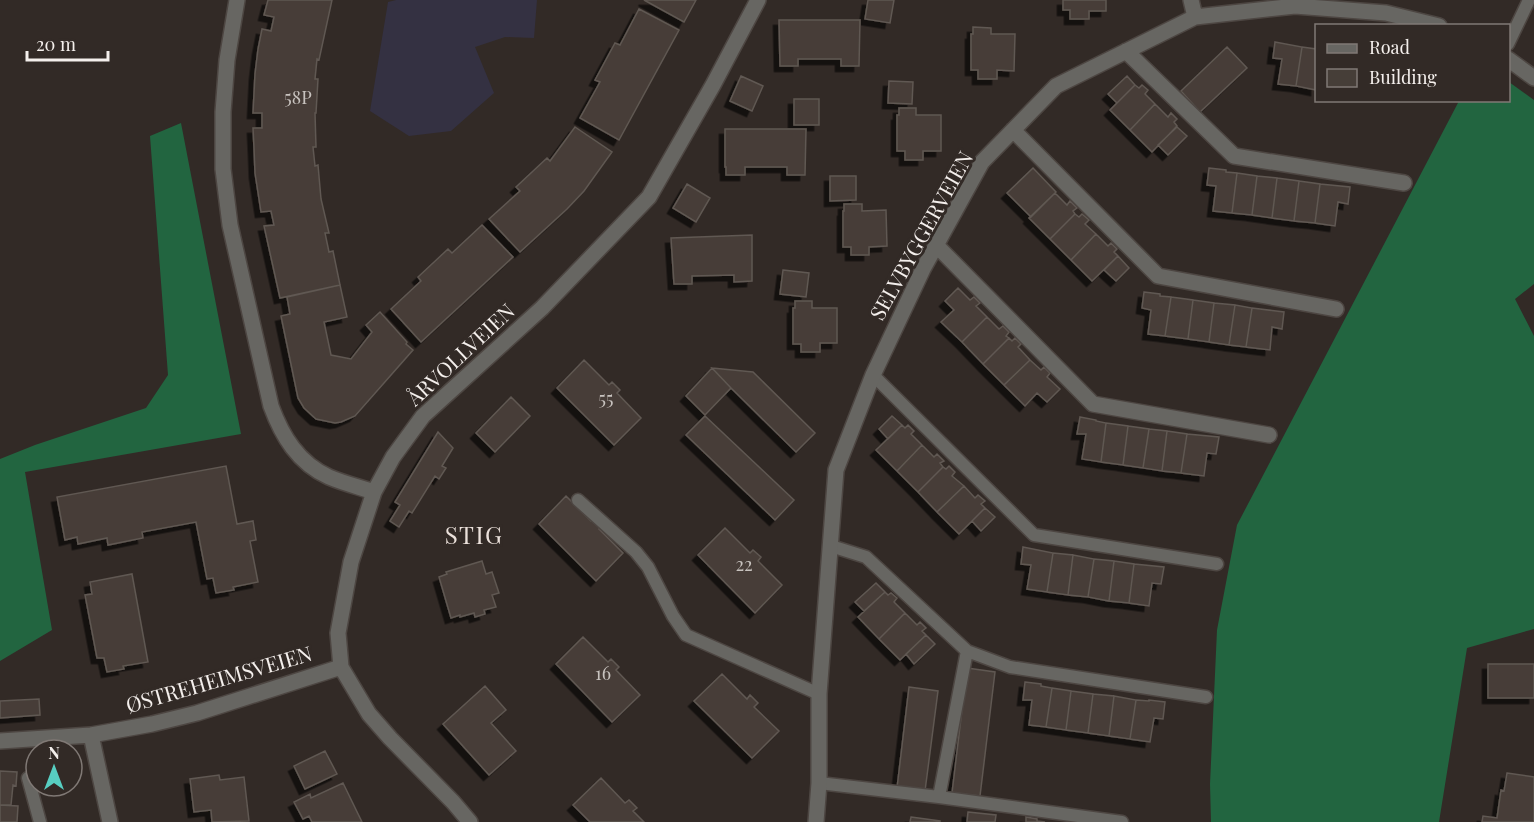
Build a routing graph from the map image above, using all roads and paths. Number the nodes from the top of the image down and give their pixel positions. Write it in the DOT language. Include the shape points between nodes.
graph roads {
  1 [pos="237,0"];
  2 [pos="758,0"];
  3 [pos="1191,0"];
  4 [pos="1529,0"];
  5 [pos="1195,17"];
  6 [pos="1431,24"];
  7 [pos="1510,42"];
  8 [pos="1126,51"];
  9 [pos="1510,60"];
  10 [pos="1534,78"];
  11 [pos="1013,130"];
  12 [pos="1404,183"];
  13 [pos="936,245"];
  14 [pos="1336,309"];
  15 [pos="873,375"];
  16 [pos="1269,435"];
  17 [pos="374,492"];
  18 [pos="578,500"];
  19 [pos="831,546"];
  20 [pos="1217,564"];
  21 [pos="967,651"];
  22 [pos="341,668"];
  23 [pos="819,694"];
  24 [pos="1206,697"];
  25 [pos="91,735"];
  26 [pos="0,741"];
  27 [pos="819,783"];
  28 [pos="939,797"];
  29 [pos="33,798"];
  30 [pos="40,822"];
  31 [pos="110,822"];
  32 [pos="470,822"];
  33 [pos="816,822"];
  34 [pos="1122,822"];
  1 -- 17 [label="street" via="227,60 223,169 230,225 271,406 280,430 310,466 329,477"];
  2 -- 17 [label="street, ÅRVOLLVEIEN" via="649,196 543,308 423,416"];
  3 -- 5 [label="street"];
  4 -- 7 [label="lane"];
  5 -- 6 [label="street, SELVBYGGERVEIEN" via="1295,6 1386,13"];
  5 -- 8 [label="street, SELVBYGGERVEIEN"];
  8 -- 11 [label="street, SELVBYGGERVEIEN" via="1056,86"];
  8 -- 12 [label="street" via="1234,156"];
  9 -- 10 [label="street"];
  11 -- 13 [label="street, SELVBYGGERVEIEN" via="982,162"];
  11 -- 14 [label="street" via="1158,276"];
  13 -- 15 [label="street, SELVBYGGERVEIEN"];
  13 -- 16 [label="street" via="1093,404"];
  15 -- 19 [label="street, SELVBYGGERVEIEN" via="836,470"];
  15 -- 20 [label="lane" via="1034,535"];
  17 -- 22 [label="street, ÅRVOLLVEIEN" via="349,572 338,633"];
  18 -- 23 [label="lane" via="636,552 686,634"];
  19 -- 21 [label="lane" via="866,557"];
  19 -- 23 [label="street, SELVBYGGERVEIEN"];
  21 -- 24 [label="lane" via="1010,667"];
  21 -- 28 [label="lane"];
  22 -- 25 [label="street, ØSTREHEIMSVEIEN" via="197,713"];
  22 -- 32 [label="street, ÅRVOLLVEIEN" via="369,714"];
  23 -- 27 [label="street, SELVBYGGERVEIEN"];
  25 -- 26 [label="street, ØSTREHEIMSVEIEN"];
  25 -- 31 [label="street"];
  27 -- 28 [label="lane"];
  27 -- 33 [label="street, SELVBYGGERVEIEN"];
  28 -- 34 [label="lane"];
  29 -- 30 [label="lane"];
}
